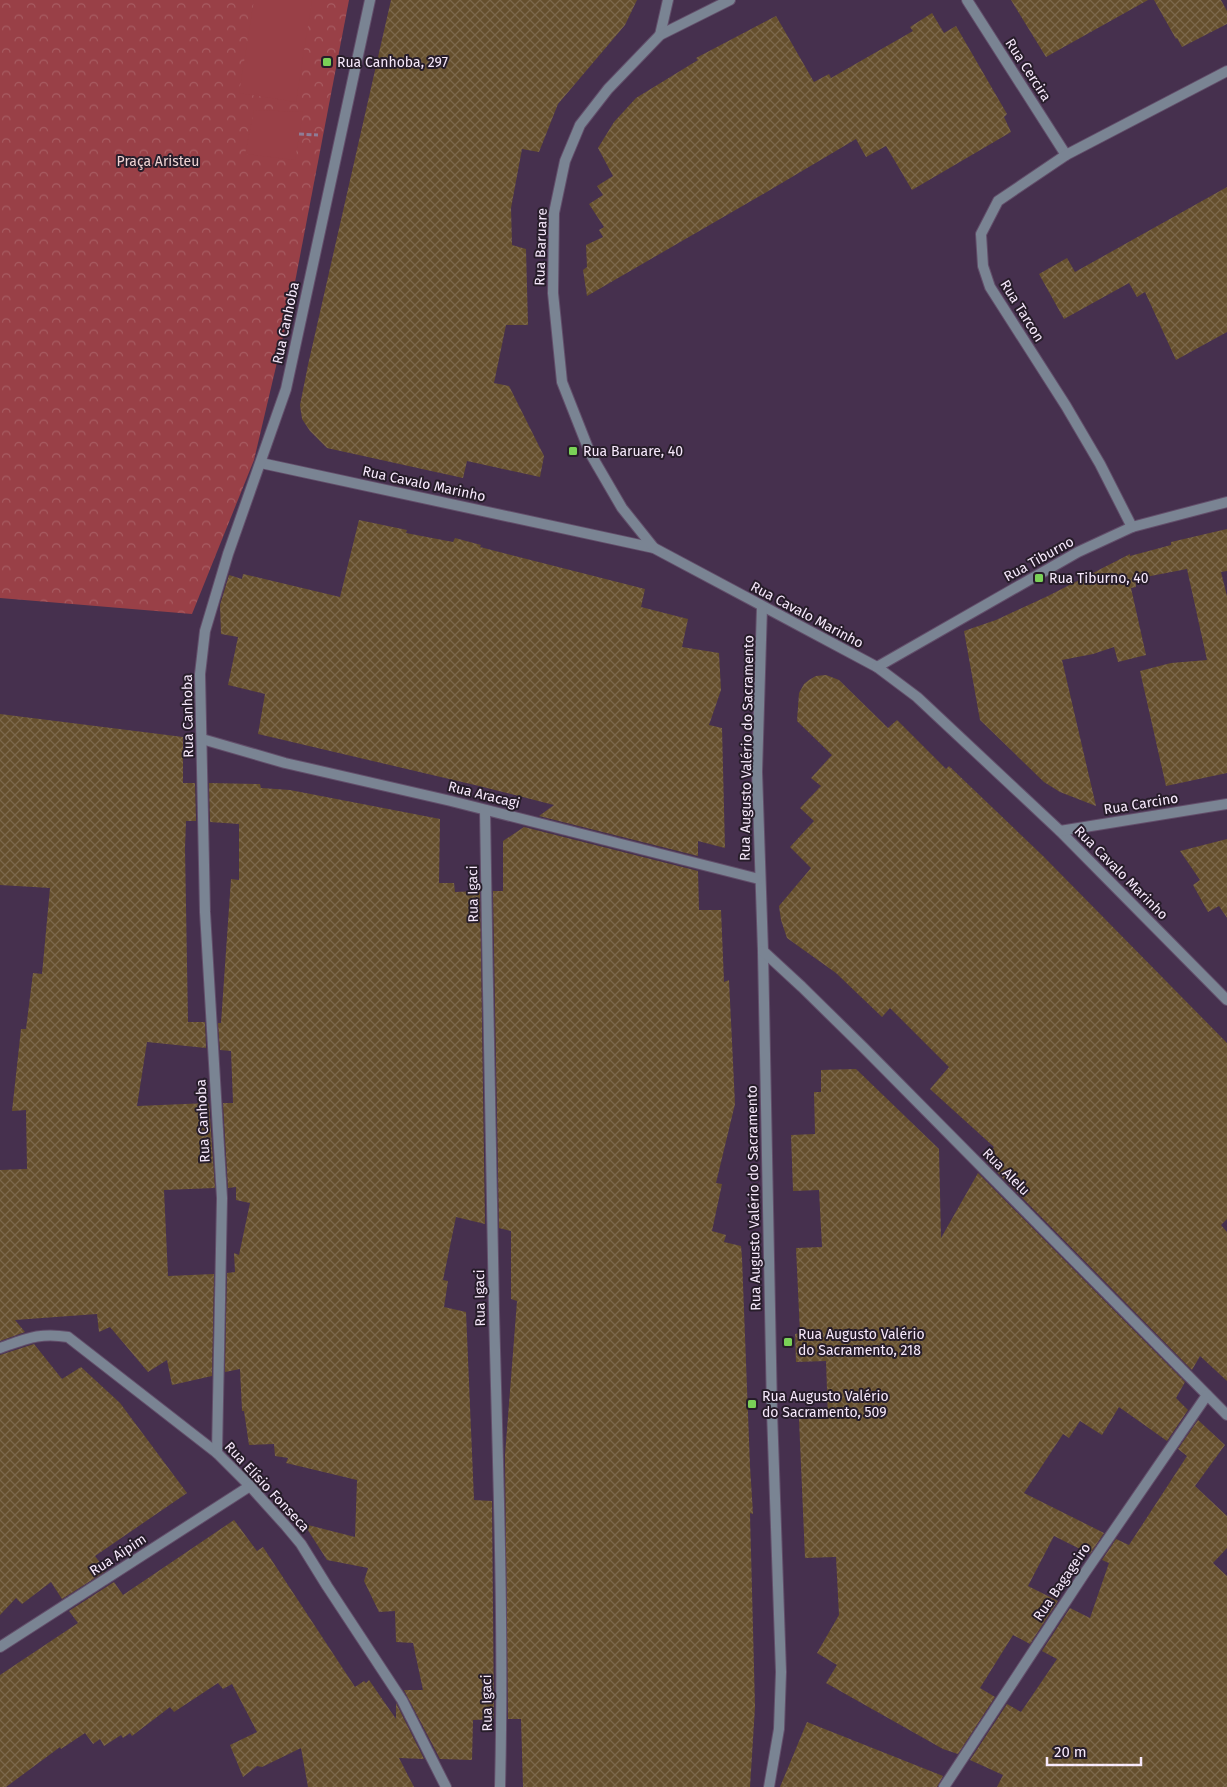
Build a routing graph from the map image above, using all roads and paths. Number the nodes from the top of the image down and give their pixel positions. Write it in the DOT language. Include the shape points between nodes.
graph roads {
  1 [pos="370,0"];
  2 [pos="668,0"];
  3 [pos="730,0"];
  4 [pos="967,0"];
  5 [pos="660,34"];
  6 [pos="1227,71"];
  7 [pos="1066,155"];
  8 [pos="260,463"];
  9 [pos="1227,502"];
  10 [pos="1132,527"];
  11 [pos="654,548"];
  12 [pos="762,607"];
  13 [pos="877,667"];
  14 [pos="202,739"];
  15 [pos="1227,804"];
  16 [pos="485,810"];
  17 [pos="1060,831"];
  18 [pos="760,879"];
  19 [pos="763,951"];
  20 [pos="1227,1000"];
  21 [pos="0,1348"];
  22 [pos="1207,1395"];
  23 [pos="1227,1415"];
  24 [pos="217,1453"];
  25 [pos="250,1486"];
  26 [pos="0,1647"];
  27 [pos="446,1787"];
  28 [pos="500,1787"];
  29 [pos="769,1787"];
  30 [pos="944,1787"];
  1 -- 8 [label="street, Rua Canhoba" via="286,389"];
  2 -- 5 [label="street"];
  3 -- 5 [label="street, Rua Baruare"];
  4 -- 7 [label="street, Rua Cercira"];
  5 -- 11 [label="street, Rua Baruare" via="608,89 580,125 565,161 554,213 553,293 562,382 590,453 622,508"];
  6 -- 7 [label="street, Rua Tarcon"];
  7 -- 10 [label="street, Rua Tarcon" via="998,201 980,234 983,266 990,286 1066,406"];
  8 -- 11 [label="street, Rua Cavalo Marinho"];
  8 -- 14 [label="street, Rua Canhoba" via="205,631 200,674"];
  9 -- 10 [label="street, Rua Tiburno"];
  10 -- 13 [label="street, Rua Tiburno" via="1078,552"];
  11 -- 12 [label="street, Rua Cavalo Marinho"];
  12 -- 13 [label="street, Rua Cavalo Marinho"];
  12 -- 18 [label="street, Rua Augusto Valério do Sacramento" via="757,772"];
  13 -- 17 [label="street, Rua Cavalo Marinho" via="917,697"];
  14 -- 16 [label="street, Rua Aracagi" via="285,763"];
  14 -- 24 [label="street, Rua Canhoba" via="205,912 222,1198"];
  15 -- 17 [label="street, Rua Carcino"];
  16 -- 18 [label="street, Rua Aracagi"];
  16 -- 28 [label="street, Rua Igaci" via="499,1476"];
  17 -- 20 [label="street, Rua Cavalo Marinho"];
  18 -- 19 [label="street, Rua Augusto Valério do Sacramento"];
  19 -- 22 [label="street, Rua Alelu" via="870,1054"];
  19 -- 29 [label="street, Rua Augusto Valério do Sacramento" via="781,1672 779,1730"];
  21 -- 24 [label="street, Rua Elísio Fonseca" via="42,1334 68,1337"];
  22 -- 23 [label="street, Rua Alelu"];
  22 -- 30 [label="street, Rua Bagageiro"];
  24 -- 25 [label="street, Rua Elísio Fonseca"];
  25 -- 26 [label="street, Rua Aipim"];
  25 -- 27 [label="street, Rua Elísio Fonseca" via="301,1544 402,1700"];
}
